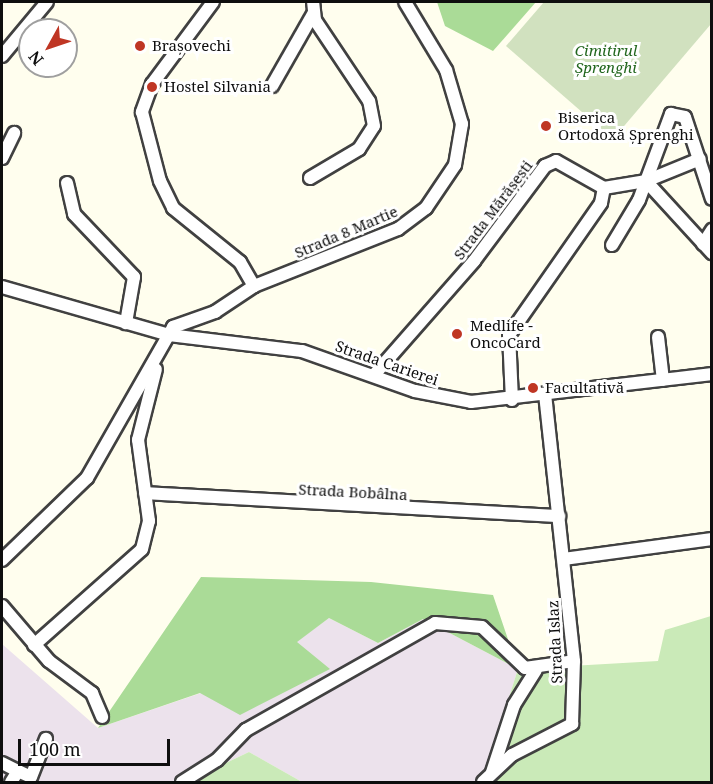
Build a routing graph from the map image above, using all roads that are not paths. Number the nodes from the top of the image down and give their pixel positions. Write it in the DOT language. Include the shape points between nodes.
graph roads {
  1 [pos="47,2"];
  2 [pos="213,2"];
  3 [pos="405,2"];
  4 [pos="313,8"];
  5 [pos="2,56"];
  6 [pos="272,86"];
  7 [pos="14,133"];
  8 [pos="2,158"];
  9 [pos="700,159"];
  10 [pos="310,178"];
  11 [pos="646,181"];
  12 [pos="67,183"];
  13 [pos="604,188"];
  14 [pos="711,199"];
  15 [pos="711,230"];
  16 [pos="612,245"];
  17 [pos="707,248"];
  18 [pos="254,286"];
  19 [pos="2,287"];
  20 [pos="126,323"];
  21 [pos="169,335"];
  22 [pos="658,337"];
  23 [pos="162,351"];
  24 [pos="711,374"];
  25 [pos="374,375"];
  26 [pos="663,380"];
  27 [pos="545,396"];
  28 [pos="512,400"];
  29 [pos="145,493"];
  30 [pos="559,516"];
  31 [pos="711,539"];
  32 [pos="564,559"];
  33 [pos="2,560"];
  34 [pos="2,606"];
  35 [pos="34,645"];
  36 [pos="574,662"];
  37 [pos="536,670"];
  38 [pos="102,717"];
  39 [pos="46,739"];
  40 [pos="2,763"];
  41 [pos="18,771"];
  42 [pos="487,778"];
  43 [pos="11,783"];
  44 [pos="182,783"];
  1 -- 5 [label="street"];
  2 -- 18 [label="street" via="152,84 142,112 160,181 173,208 240,262"];
  3 -- 18 [label="street, Strada 8 Martie" via="456,94 462,123 455,165 426,208 408,223"];
  4 -- 6 [label="street"];
  4 -- 10 [label="street" via="369,100 374,126 359,149"];
  7 -- 8 [label="street"];
  9 -- 11 [label="street"];
  9 -- 11 [label="street" via="685,117 671,114"];
  9 -- 14 [label="street"];
  11 -- 13 [label="street"];
  11 -- 16 [label="street"];
  11 -- 17 [label="street"];
  12 -- 20 [label="street" via="74,214 134,277"];
  13 -- 25 [label="street, Strada Mărășești" via="566,162 545,166 474,261"];
  13 -- 28 [label="street" via="587,223 509,335"];
  15 -- 17 [label="street"];
  18 -- 21 [label="street, Strada 8 Martie" via="215,312 180,322"];
  19 -- 20 [label="street, Strada Carierei"];
  20 -- 21 [label="street, Strada Carierei"];
  21 -- 23 [label="street"];
  21 -- 25 [label="street, Strada Carierei" via="282,346"];
  22 -- 26 [label="street"];
  23 -- 29 [label="street" via="139,426"];
  23 -- 33 [label="street" via="87,478"];
  24 -- 26 [label="street, Strada Carierei"];
  25 -- 28 [label="street, Strada Carierei" via="452,400"];
  26 -- 27 [label="street, Strada Carierei"];
  27 -- 28 [label="street, Strada Carierei"];
  27 -- 30 [label="street, Strada Islaz"];
  29 -- 30 [label="street, Strada Bobâlna"];
  29 -- 35 [label="street" via="149,521 142,549"];
  30 -- 32 [label="street, Strada Islaz"];
  31 -- 32 [label="street"];
  32 -- 36 [label="street, Strada Islaz"];
  34 -- 35 [label="street"];
  35 -- 38 [label="street" via="92,693"];
  36 -- 37 [label="street"];
  36 -- 42 [label="street, Strada Islaz" via="572,724 512,756"];
  37 -- 42 [label="street" via="514,705"];
  37 -- 44 [label="street" via="515,660 482,627 435,623 246,730 217,760"];
  39 -- 41 [label="street" via="31,777"];
  40 -- 41 [label="street"];
  41 -- 43 [label="street"];
}
